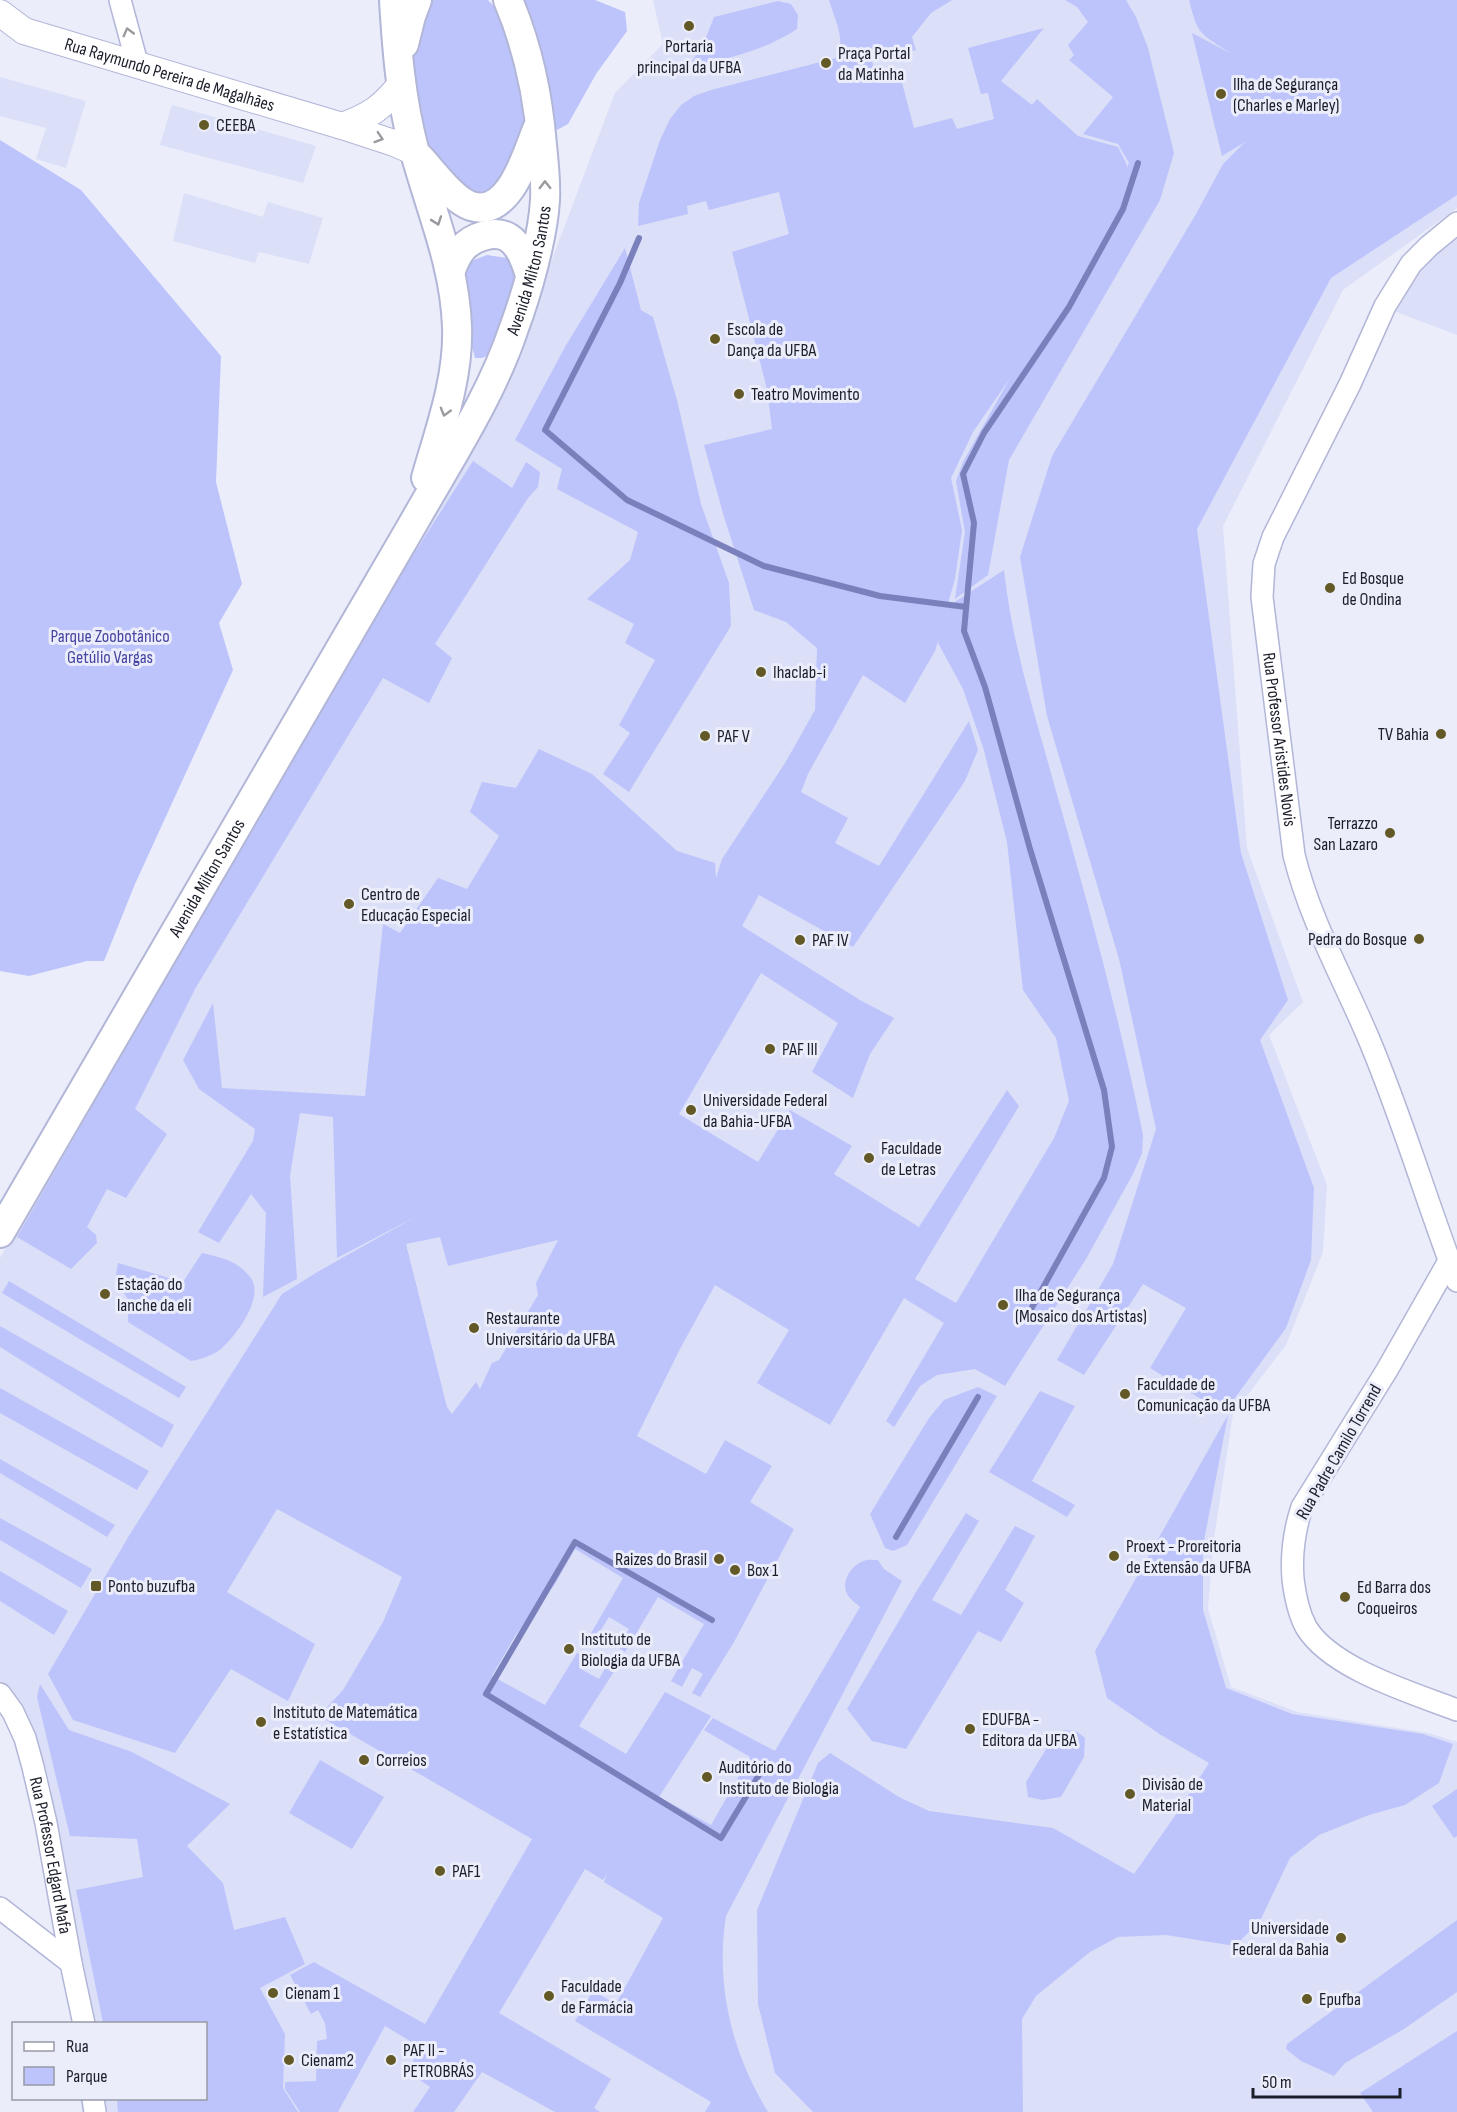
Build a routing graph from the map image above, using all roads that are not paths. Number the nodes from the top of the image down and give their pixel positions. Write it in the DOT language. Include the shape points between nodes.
graph roads {
  1 [pos="120,0"];
  2 [pos="394,0"];
  3 [pos="417,0"];
  4 [pos="488,0"];
  5 [pos="508,0"];
  6 [pos="0,13"];
  7 [pos="523,38"];
  8 [pos="136,63"];
  9 [pos="400,75"];
  10 [pos="540,122"];
  11 [pos="342,126"];
  12 [pos="415,152"];
  13 [pos="1457,223"];
  14 [pos="451,270"];
  15 [pos="530,275"];
  16 [pos="457,356"];
  17 [pos="498,366"];
  18 [pos="414,522"];
  19 [pos="0,1233"];
  20 [pos="1449,1260"];
  21 [pos="1457,1281"];
  22 [pos="0,1694"];
  23 [pos="1457,1710"];
  24 [pos="0,1908"];
  25 [pos="71,1963"];
  26 [pos="84,2022"];
  8 -- 1 [label="street, one-way"];
  2 -- 9 [label="main road, Avenida Milton Santos"];
  3 -- 9 [label="main road"];
  4 -- 7 [label="main road"];
  5 -- 7 [label="main road, Avenida Milton Santos"];
  6 -- 8 [label="street, Rua Raymundo Pereira de Magalhães" via="24,31"];
  7 -- 10 [label="main road, Avenida Milton Santos"];
  8 -- 11 [label="street, Rua Raymundo Pereira de Magalhães"];
  9 -- 11 [label="street" via="388,100 377,110"];
  9 -- 12 [label="main road, Avenida Milton Santos"];
  10 -- 12 [label="main road" via="514,184 504,198 483,207 462,201"];
  15 -- 10 [label="main road, Avenida Milton Santos, one-way" via="545,201"];
  11 -- 12 [label="street, Rua Raymundo Pereira de Magalhães, one-way"];
  12 -- 14 [label="main road, Avenida Milton Santos, one-way"];
  13 -- 20 [label="street, Rua Professor Aristides Novis" via="1411,264 1385,306 1273,537 1264,564 1262,597 1294,855 1301,884 1368,1038"];
  14 -- 15 [label="main road" via="462,248 472,240 498,234 509,238 518,248"];
  14 -- 16 [label="main road, Avenida Milton Santos"];
  15 -- 17 [label="main road, Avenida Milton Santos"];
  16 -- 17 [label="main road" via="470,367"];
  16 -- 18 [label="main road, Avenida Milton Santos, one-way" via="450,396"];
  17 -- 18 [label="main road, Avenida Milton Santos"];
  18 -- 19 [label="main road, Avenida Milton Santos"];
  20 -- 21 [label="street, Rua Professor Aristides Novis"];
  20 -- 23 [label="street, Rua Padre Camilo Torrend" via="1302,1507 1293,1531 1292,1564 1296,1600 1307,1628 1325,1649 1378,1679"];
  22 -- 25 [label="street, Rua Professor Edgard Mafa" via="25,1738 33,1767"];
  24 -- 25 [label="street"];
  25 -- 26 [label="street, Rua Professor Edgard Mafa"];
}
